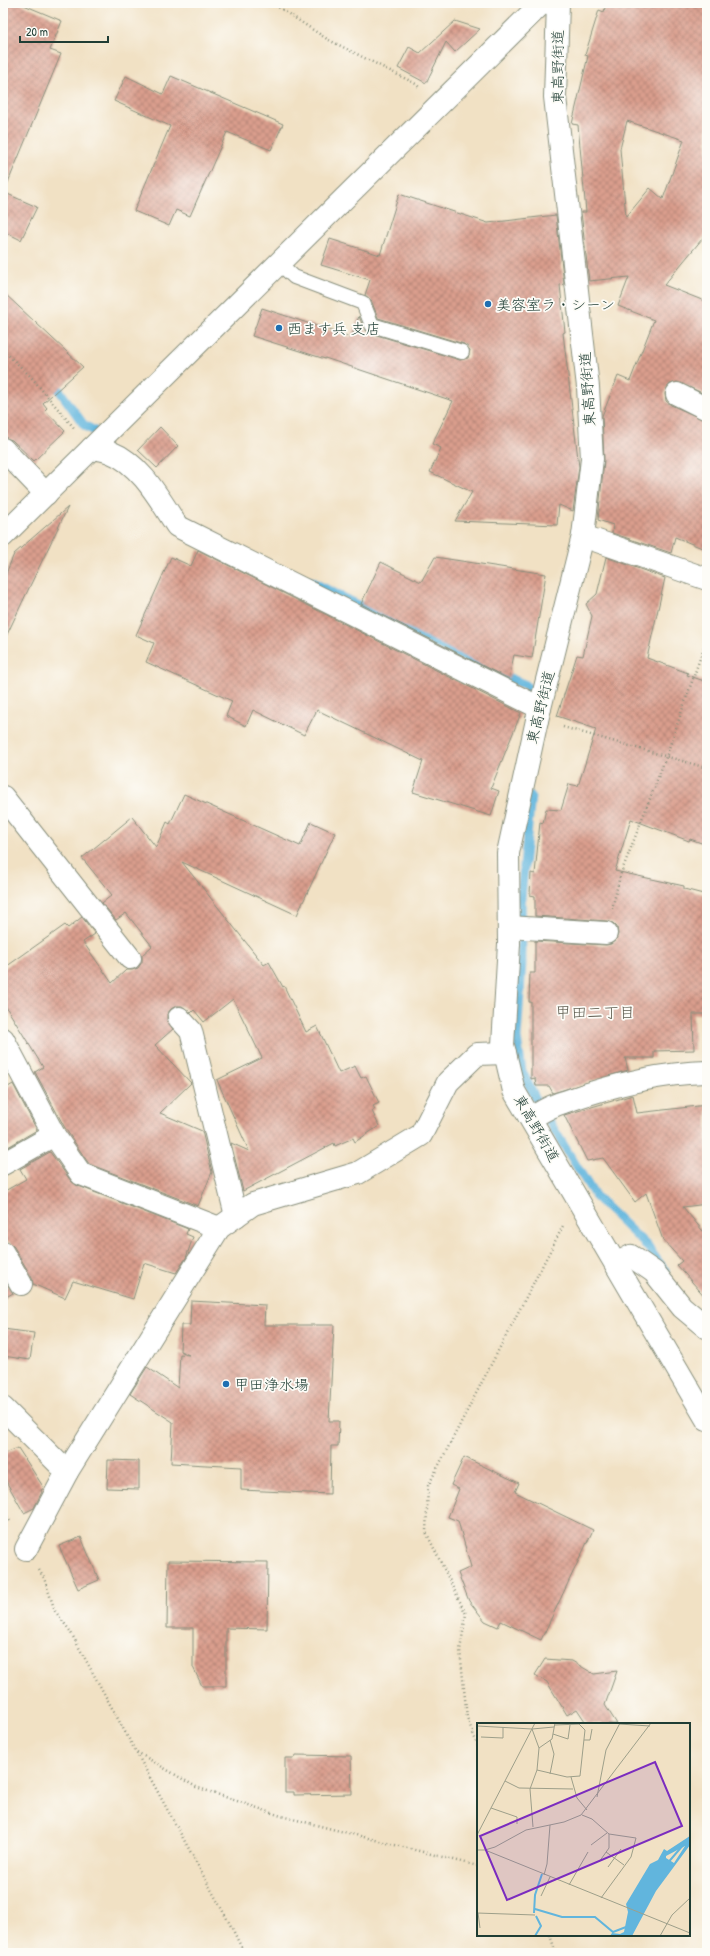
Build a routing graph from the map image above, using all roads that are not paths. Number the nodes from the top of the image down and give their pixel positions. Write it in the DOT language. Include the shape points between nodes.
graph roads {
  1 [pos="542,3"];
  2 [pos="558,3"];
  3 [pos="278,263"];
  4 [pos="462,352"];
  5 [pos="677,394"];
  6 [pos="707,409"];
  7 [pos="98,441"];
  8 [pos="3,449"];
  9 [pos="46,494"];
  10 [pos="3,536"];
  11 [pos="583,536"];
  12 [pos="707,579"];
  13 [pos="539,714"];
  14 [pos="3,797"];
  15 [pos="509,927"];
  16 [pos="606,933"];
  17 [pos="130,958"];
  18 [pos="179,1018"];
  19 [pos="3,1039"];
  20 [pos="505,1053"];
  21 [pos="707,1072"];
  22 [pos="531,1118"];
  23 [pos="54,1135"];
  24 [pos="3,1164"];
  25 [pos="227,1222"];
  26 [pos="3,1253"];
  27 [pos="616,1264"];
  28 [pos="21,1284"];
  29 [pos="707,1328"];
  30 [pos="3,1408"];
  31 [pos="707,1420"];
  32 [pos="67,1472"];
  33 [pos="26,1548"];
  1 -- 3 [label="street"];
  2 -- 11 [label="street, 東高野街道" via="555,97 589,401 592,459"];
  3 -- 4 [label="lane" via="294,277 363,303 372,325"];
  3 -- 7 [label="street"];
  5 -- 6 [label="street"];
  7 -- 9 [label="street"];
  7 -- 13 [label="street" via="146,480 177,526"];
  8 -- 9 [label="street"];
  9 -- 10 [label="street"];
  11 -- 12 [label="street"];
  11 -- 13 [label="street, 東高野街道"];
  13 -- 15 [label="street, 東高野街道" via="508,853"];
  14 -- 17 [label="street"];
  15 -- 16 [label="street"];
  15 -- 20 [label="street, 東高野街道" via="503,1045"];
  18 -- 25 [label="street" via="191,1031"];
  19 -- 23 [label="street"];
  20 -- 22 [label="street, 東高野街道" via="514,1091"];
  20 -- 25 [label="street" via="477,1054 448,1082 421,1135 358,1173 253,1204"];
  21 -- 22 [label="street" via="686,1072 632,1082 562,1102"];
  22 -- 27 [label="street, 東高野街道"];
  23 -- 24 [label="street"];
  23 -- 25 [label="street" via="81,1174"];
  25 -- 32 [label="street"];
  26 -- 28 [label="street"];
  27 -- 29 [label="street" via="631,1256 654,1272 682,1307"];
  27 -- 31 [label="street, 東高野街道"];
  30 -- 32 [label="street"];
  32 -- 33 [label="street"];
}
